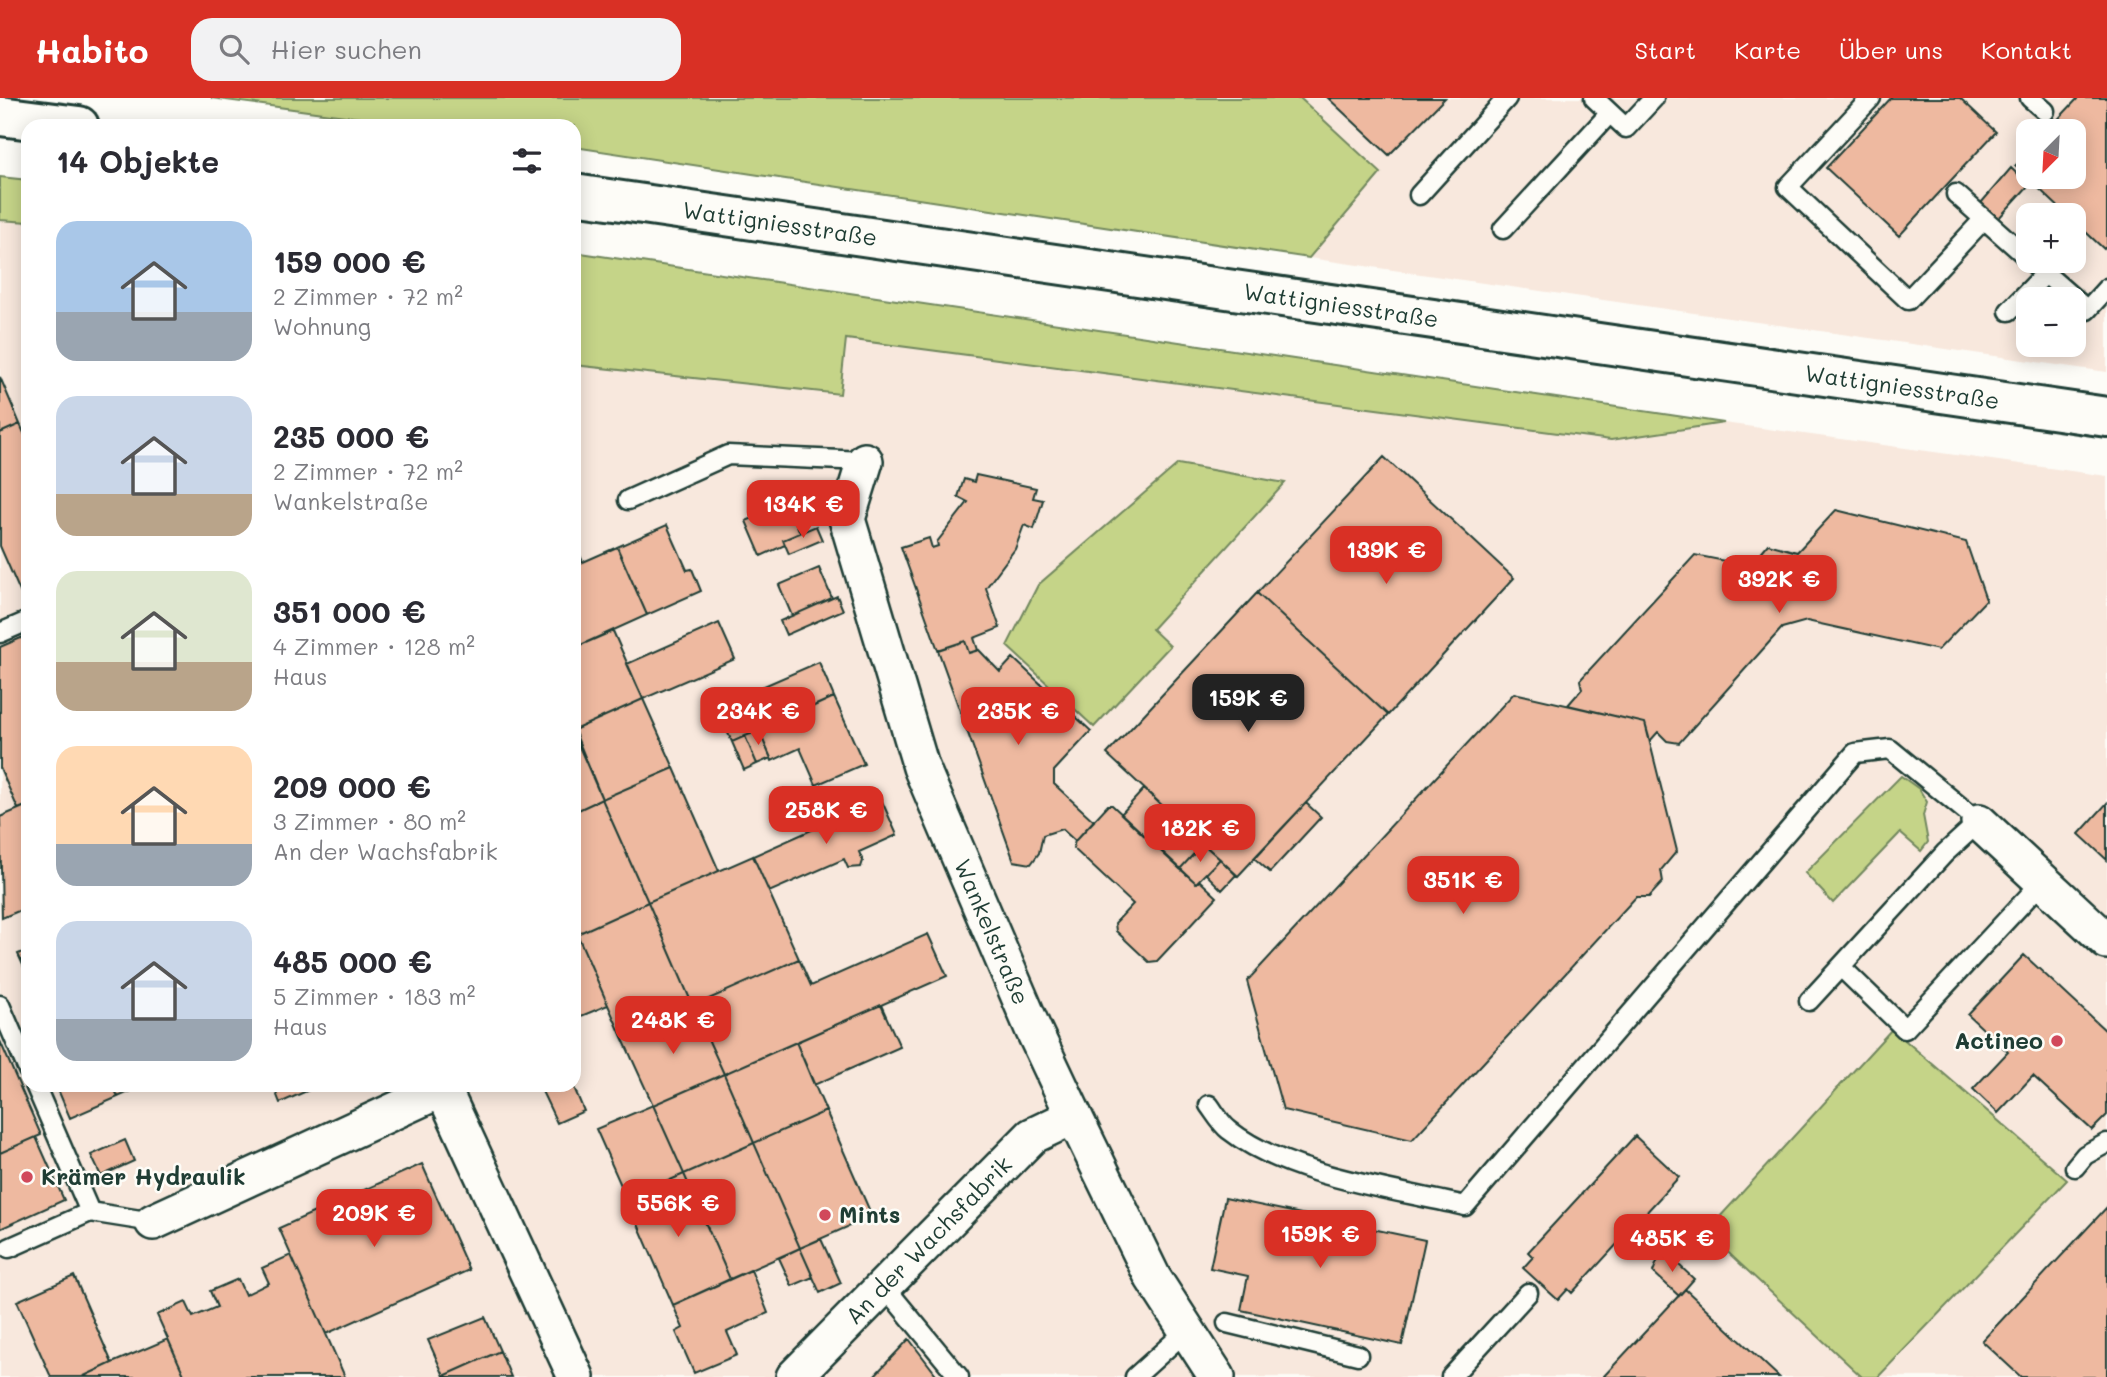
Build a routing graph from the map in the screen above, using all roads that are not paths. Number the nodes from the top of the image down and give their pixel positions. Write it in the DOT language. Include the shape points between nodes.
graph roads {
  1 [pos="1507,98"];
  2 [pos="1594,98"];
  3 [pos="1654,98"];
  4 [pos="1871,98"];
  5 [pos="2030,98"];
  6 [pos="2045,111"];
  7 [pos="1611,113"];
  8 [pos="0,116"];
  9 [pos="24,119"];
  10 [pos="1956,194"];
  11 [pos="581,195"];
  12 [pos="1419,195"];
  13 [pos="1984,219"];
  14 [pos="1503,229"];
  15 [pos="2016,247"];
  16 [pos="2046,274"];
  17 [pos="2107,288"];
  18 [pos="2010,311"];
  19 [pos="2107,417"];
  20 [pos="864,461"];
  21 [pos="628,500"];
  22 [pos="21,624"];
  23 [pos="0,633"];
  24 [pos="1979,822"];
  25 [pos="2044,880"];
  26 [pos="2107,941"];
  27 [pos="1841,967"];
  28 [pos="1809,1001"];
  29 [pos="0,1005"];
  30 [pos="21,1054"];
  31 [pos="38,1092"];
  32 [pos="431,1092"];
  33 [pos="444,1092"];
  34 [pos="1209,1105"];
  35 [pos="1074,1116"];
  36 [pos="2107,1143"];
  37 [pos="2075,1167"];
  38 [pos="90,1212"];
  39 [pos="153,1222"];
  40 [pos="9,1248"];
  41 [pos="884,1286"];
  42 [pos="1528,1293"];
  43 [pos="1227,1323"];
  44 [pos="1186,1331"];
  45 [pos="1358,1355"];
  46 [pos="576,1377"];
  47 [pos="794,1377"];
  48 [pos="960,1377"];
  49 [pos="1135,1377"];
  50 [pos="1217,1377"];
  51 [pos="1451,1377"];
  1 -- 12 [label="lane"];
  2 -- 7 [label="lane"];
  3 -- 7 [label="lane" via="1626,128"];
  4 -- 13 [label="lane" via="1787,187 1908,300"];
  5 -- 6 [label="lane"];
  7 -- 14 [label="lane"];
  8 -- 9 [label="main road"];
  10 -- 13 [label="lane"];
  11 -- 19 [label="main road, Wattigniesstraße"];
  13 -- 15 [label="lane"];
  16 -- 17 [label="lane" via="2087,310"];
  16 -- 18 [label="lane"];
  20 -- 21 [label="lane" via="728,455"];
  20 -- 35 [label="street, Wankelstraße" via="847,519 921,767"];
  22 -- 23 [label="lane"];
  24 -- 25 [label="street"];
  24 -- 27 [label="lane"];
  24 -- 34 [label="lane" via="1891,749 1855,753 1465,1206 1309,1169 1257,1149 1226,1129"];
  25 -- 26 [label="street"];
  25 -- 27 [label="lane" via="1905,1029"];
  27 -- 28 [label="lane"];
  29 -- 30 [label="lane"];
  31 -- 38 [label="lane"];
  32 -- 39 [label="street"];
  33 -- 46 [label="street"];
  35 -- 41 [label="street, An der Wachsfabrik" via="1032,1136"];
  35 -- 44 [label="street, Wankelstraße" via="1153,1278"];
  36 -- 37 [label="lane" via="2085,1155"];
  38 -- 39 [label="lane"];
  38 -- 40 [label="lane"];
  41 -- 47 [label="street, An der Wachsfabrik"];
  41 -- 48 [label="lane"];
  42 -- 51 [label="lane"];
  43 -- 45 [label="lane"];
  44 -- 49 [label="lane"];
  44 -- 50 [label="street, Wankelstraße"];
}
